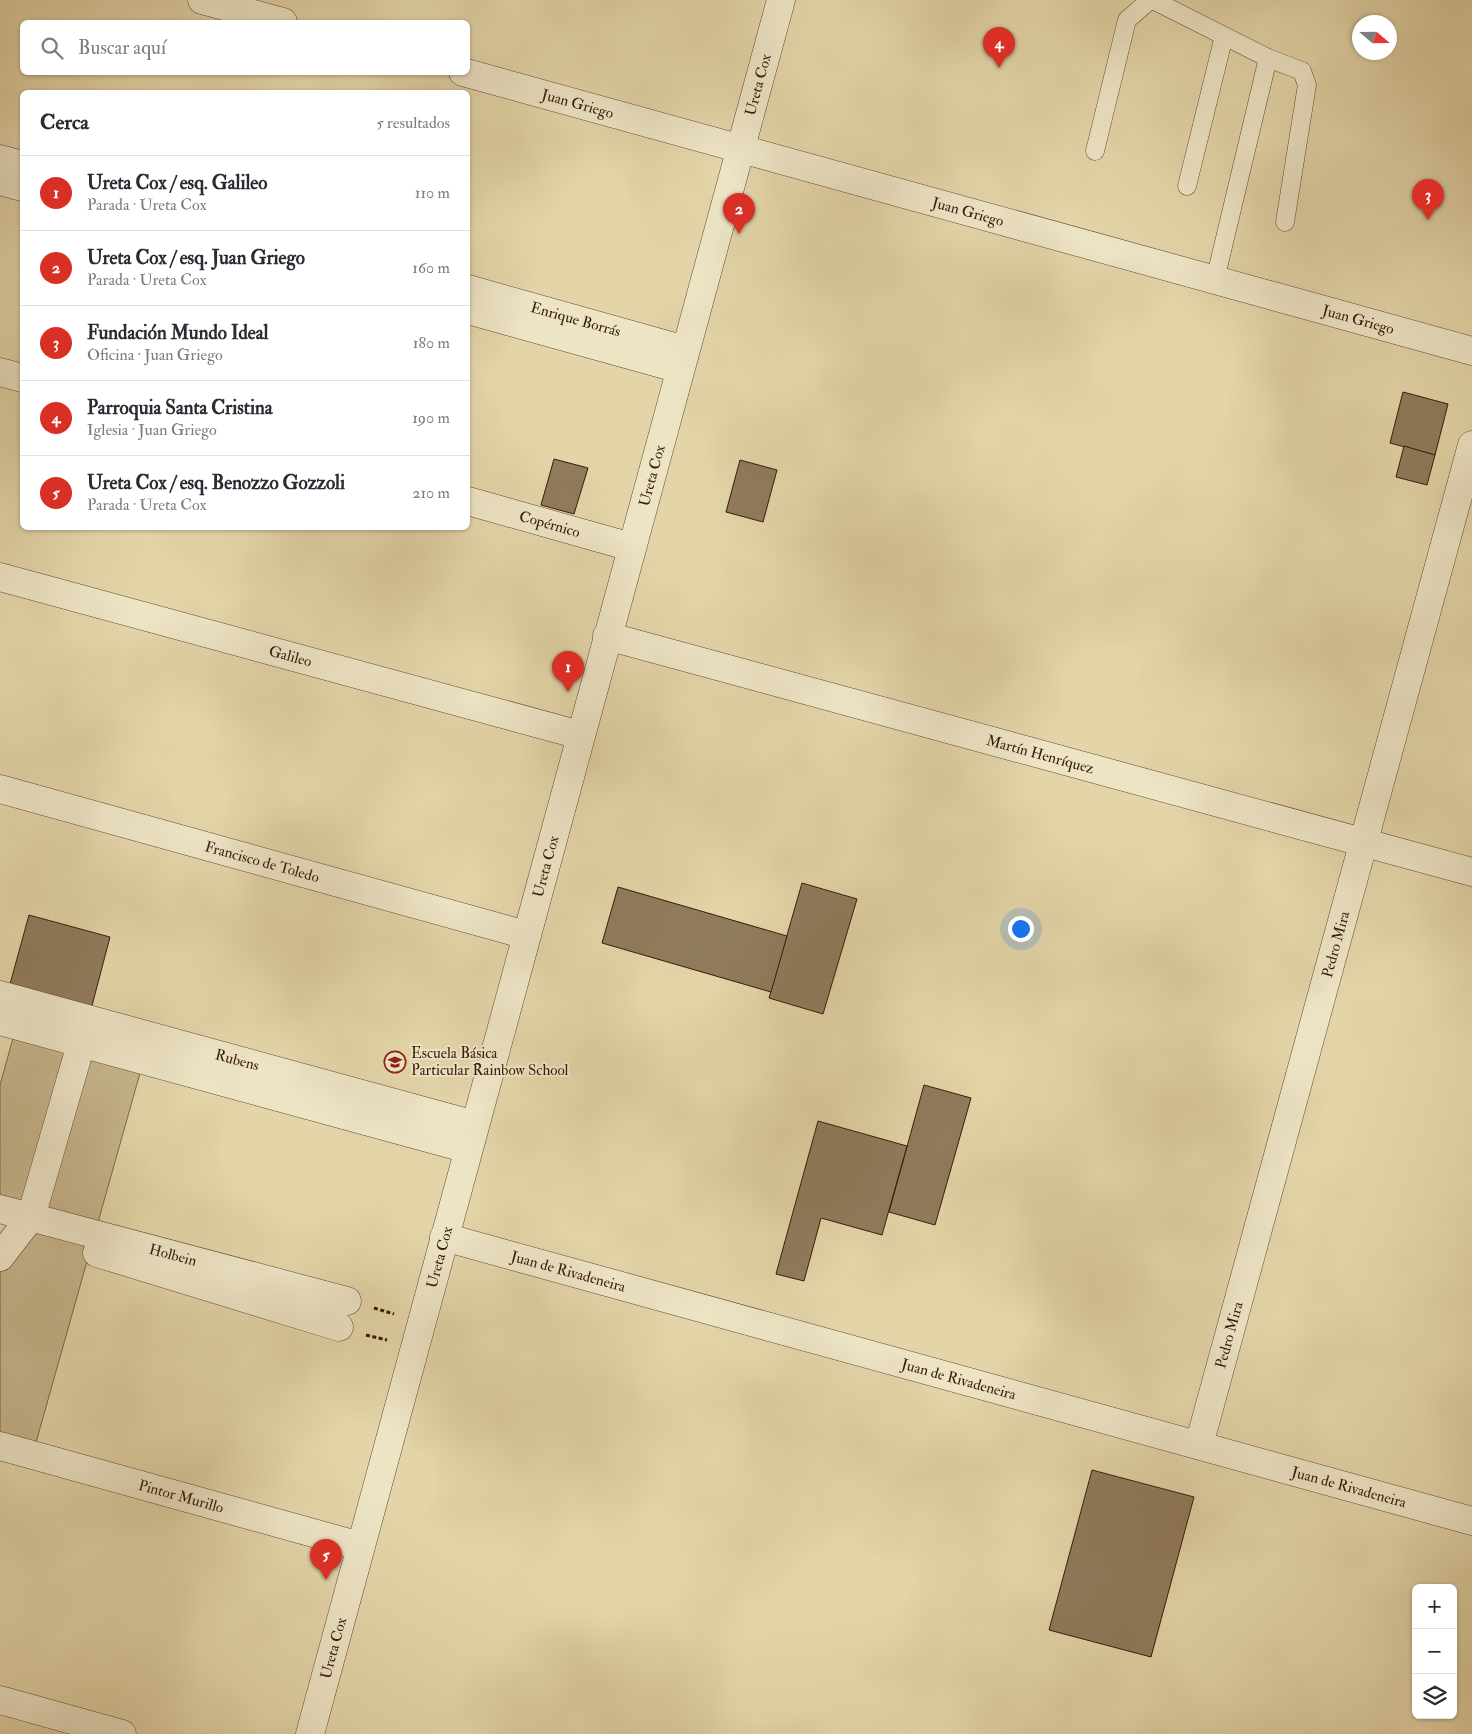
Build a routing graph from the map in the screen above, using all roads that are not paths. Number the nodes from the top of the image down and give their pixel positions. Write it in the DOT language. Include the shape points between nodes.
graph roads {
  1 [pos="202,0"];
  2 [pos="781,0"];
  3 [pos="1152,0"];
  4 [pos="276,20"];
  5 [pos="1224,36"];
  6 [pos="1268,58"];
  7 [pos="470,74"];
  8 [pos="739,149"];
  9 [pos="1094,151"];
  10 [pos="0,159"];
  11 [pos="20,164"];
  12 [pos="0,181"];
  13 [pos="20,186"];
  14 [pos="1187,186"];
  15 [pos="1285,222"];
  16 [pos="1215,280"];
  17 [pos="470,290"];
  18 [pos="470,310"];
  19 [pos="1472,351"];
  20 [pos="683,359"];
  21 [pos="0,372"];
  22 [pos="20,377"];
  23 [pos="1472,445"];
  24 [pos="470,502"];
  25 [pos="631,547"];
  26 [pos="0,577"];
  27 [pos="607,636"];
  28 [pos="580,736"];
  29 [pos="0,789"];
  30 [pos="1363,842"];
  31 [pos="1472,872"];
  32 [pos="526,935"];
  33 [pos="0,995"];
  34 [pos="0,1021"];
  35 [pos="81,1044"];
  36 [pos="471,1137"];
  37 [pos="0,1209"];
  38 [pos="27,1223"];
  39 [pos="444,1237"];
  40 [pos="0,1257"];
  41 [pos="347,1301"];
  42 [pos="339,1328"];
  43 [pos="1199,1445"];
  44 [pos="0,1446"];
  45 [pos="1472,1521"];
  46 [pos="360,1546"];
  47 [pos="0,1700"];
  48 [pos="122,1734"];
  49 [pos="310,1734"];
  1 -- 4 [label="street"];
  2 -- 8 [label="street, Ureta Cox"];
  3 -- 5 [label="lane"];
  3 -- 9 [label="lane" via="1127,20"];
  5 -- 6 [label="lane"];
  5 -- 14 [label="lane"];
  6 -- 15 [label="lane" via="1302,71 1308,85"];
  6 -- 16 [label="lane"];
  7 -- 8 [label="street, Juan Griego"];
  8 -- 16 [label="street, Juan Griego"];
  8 -- 20 [label="street, Ureta Cox"];
  10 -- 11 [label="street"];
  12 -- 13 [label="street"];
  16 -- 19 [label="street, Juan Griego"];
  17 -- 20 [label="street, Enrique Borrás"];
  18 -- 20 [label="street, Enrique Borrás"];
  20 -- 25 [label="street, Ureta Cox"];
  21 -- 22 [label="street"];
  23 -- 30 [label="street, Pedro Mira"];
  24 -- 25 [label="street, Copérnico"];
  25 -- 27 [label="street, Ureta Cox"];
  26 -- 28 [label="street, Galileo"];
  27 -- 28 [label="street, Ureta Cox"];
  27 -- 30 [label="street, Martín Henríquez"];
  28 -- 32 [label="street, Ureta Cox"];
  29 -- 32 [label="street, Francisco de Toledo"];
  30 -- 31 [label="street, Martín Henríquez"];
  30 -- 43 [label="street, Pedro Mira"];
  32 -- 36 [label="street, Ureta Cox"];
  33 -- 36 [label="street, Rubens"];
  34 -- 35 [label="street, Rubens"];
  35 -- 36 [label="street, Rubens"];
  35 -- 38 [label="street"];
  36 -- 39 [label="street, Ureta Cox"];
  37 -- 38 [label="street, Holbein"];
  38 -- 40 [label="street"];
  38 -- 41 [label="street, Holbein"];
  38 -- 42 [label="street, Holbein"];
  39 -- 43 [label="street, Juan de Rivadeneira"];
  39 -- 46 [label="street, Ureta Cox"];
  43 -- 45 [label="street, Juan de Rivadeneira"];
  44 -- 46 [label="street, Pintor Murillo"];
  46 -- 49 [label="street, Ureta Cox"];
  47 -- 48 [label="street"];
}
